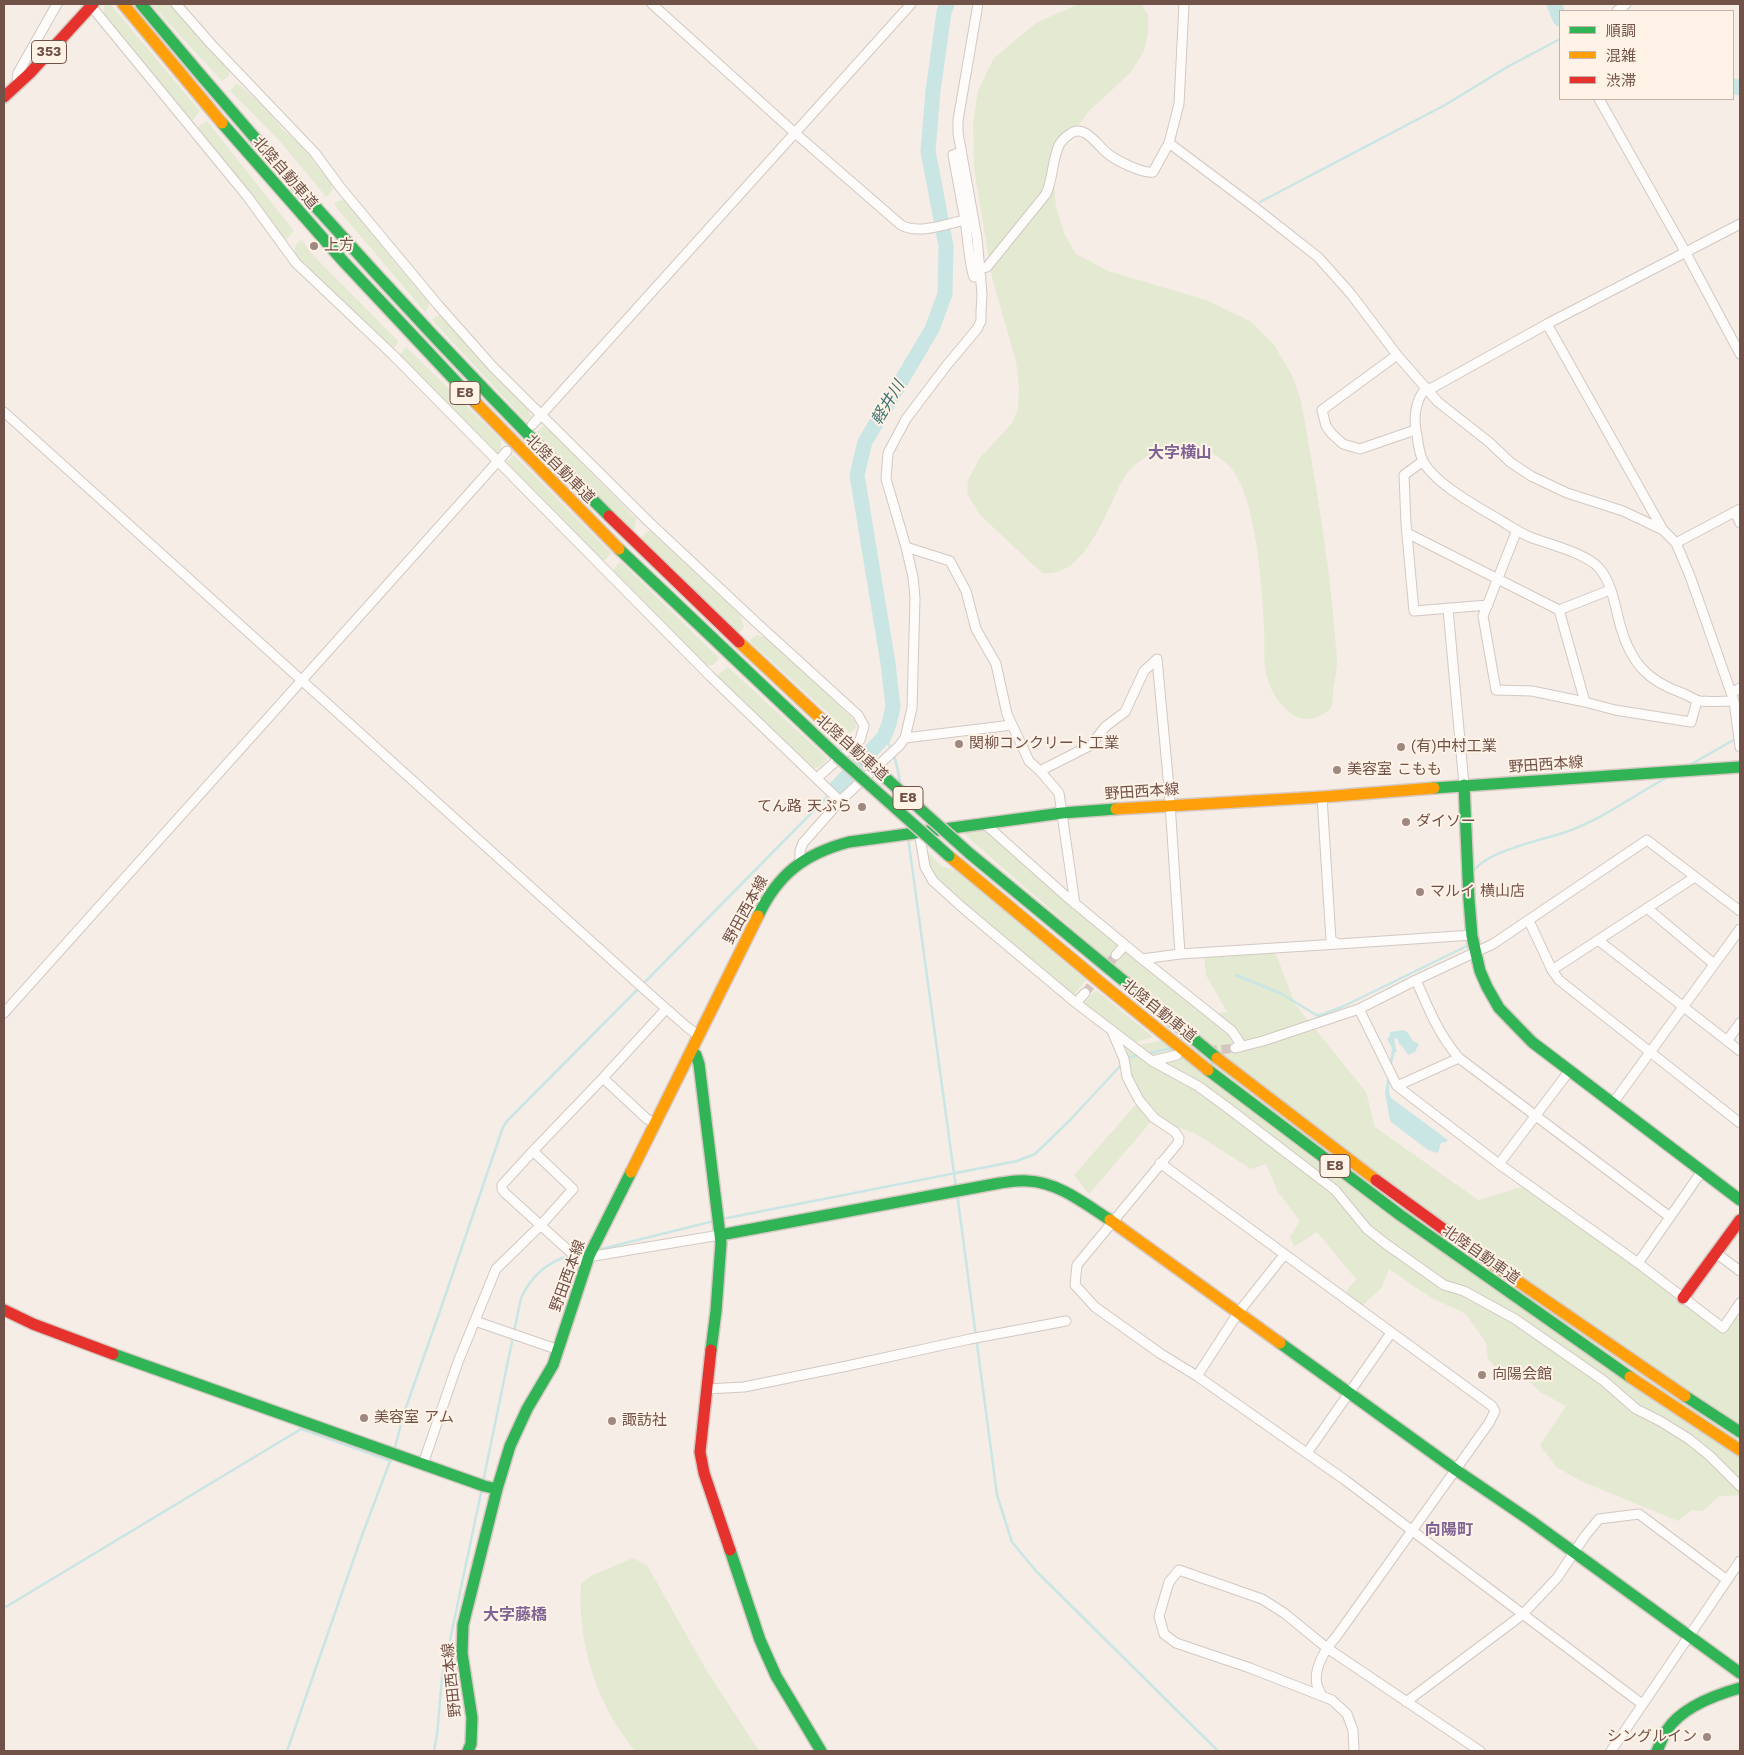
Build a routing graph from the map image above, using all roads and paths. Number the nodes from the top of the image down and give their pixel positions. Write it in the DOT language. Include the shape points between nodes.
graph roads {
  1 [pos="57,4"];
  2 [pos="122,4"];
  3 [pos="141,4"];
  4 [pos="176,4"];
  5 [pos="652,4"];
  6 [pos="911,4"];
  7 [pos="978,4"];
  8 [pos="1184,4"];
  9 [pos="92,5"];
  10 [pos="20,84"];
  11 [pos="4,97"];
  12 [pos="1600,100"];
  13 [pos="795,133"];
  14 [pos="1169,143"];
  15 [pos="961,152"];
  16 [pos="960,221"];
  17 [pos="1740,224"];
  18 [pos="1686,253"];
  19 [pos="981,273"];
  20 [pos="1547,324"];
  21 [pos="1740,354"];
  22 [pos="1398,355"];
  23 [pos="1426,388"];
  24 [pos="4,412"];
  25 [pos="541,415"];
  26 [pos="532,425"];
  27 [pos="1415,430"];
  28 [pos="507,451"];
  29 [pos="1423,460"];
  30 [pos="498,462"];
  31 [pos="1737,511"];
  32 [pos="1740,523"];
  33 [pos="1517,530"];
  34 [pos="1663,530"];
  35 [pos="1407,533"];
  36 [pos="1676,543"];
  37 [pos="906,547"];
  38 [pos="1499,579"];
  39 [pos="1610,590"];
  40 [pos="1488,606"];
  41 [pos="1448,609"];
  42 [pos="1559,610"];
  43 [pos="302,680"];
  44 [pos="1740,688"];
  45 [pos="1732,697"];
  46 [pos="1697,701"];
  47 [pos="1585,702"];
  48 [pos="1012,725"];
  49 [pos="1739,728"];
  50 [pos="905,738"];
  51 [pos="1740,742"];
  52 [pos="1740,747"];
  53 [pos="1740,767"];
  54 [pos="1040,771"];
  55 [pos="817,778"];
  56 [pos="1464,785"];
  57 [pos="1322,797"];
  58 [pos="838,799"];
  59 [pos="1170,805"];
  60 [pos="1062,813"];
  61 [pos="984,824"];
  62 [pos="920,831"];
  63 [pos="800,861"];
  64 [pos="1695,877"];
  65 [pos="1075,904"];
  66 [pos="1647,908"];
  67 [pos="1740,911"];
  68 [pos="1528,921"];
  69 [pos="1740,929"];
  70 [pos="1598,940"];
  71 [pos="1474,943"];
  72 [pos="1338,944"];
  73 [pos="1124,946"];
  74 [pos="1180,954"];
  75 [pos="1116,955"];
  76 [pos="1142,959"];
  77 [pos="1714,964"];
  78 [pos="1552,970"];
  79 [pos="1416,980"];
  80 [pos="1085,993"];
  81 [pos="1076,1003"];
  82 [pos="1684,1007"];
  83 [pos="666,1008"];
  84 [pos="1359,1009"];
  85 [pos="4,1013"];
  86 [pos="1740,1023"];
  87 [pos="1112,1031"];
  88 [pos="698,1035"];
  89 [pos="1727,1041"];
  90 [pos="1740,1051"];
  91 [pos="690,1052"];
  92 [pos="1650,1053"];
  93 [pos="1177,1055"];
  94 [pos="1459,1058"];
  95 [pos="1151,1060"];
  96 [pos="1570,1070"];
  97 [pos="603,1078"];
  98 [pos="1397,1086"];
  99 [pos="1613,1103"];
  100 [pos="1535,1115"];
  101 [pos="655,1123"];
  102 [pos="1740,1123"];
  103 [pos="533,1151"];
  104 [pos="1160,1163"];
  105 [pos="1499,1164"];
  106 [pos="1702,1171"];
  107 [pos="1740,1200"];
  108 [pos="1670,1217"];
  109 [pos="1740,1220"];
  110 [pos="1112,1221"];
  111 [pos="541,1226"];
  112 [pos="720,1235"];
  113 [pos="1716,1252"];
  114 [pos="1284,1255"];
  115 [pos="587,1259"];
  116 [pos="1638,1263"];
  117 [pos="1740,1271"];
  118 [pos="1684,1298"];
  119 [pos="1740,1303"];
  120 [pos="4,1310"];
  121 [pos="1238,1313"];
  122 [pos="475,1321"];
  123 [pos="1066,1322"];
  124 [pos="1391,1333"];
  125 [pos="559,1350"];
  126 [pos="1197,1376"];
  127 [pos="706,1389"];
  128 [pos="1349,1392"];
  129 [pos="1740,1432"];
  130 [pos="1740,1450"];
  131 [pos="1307,1453"];
  132 [pos="423,1464"];
  133 [pos="1456,1470"];
  134 [pos="1740,1486"];
  135 [pos="497,1489"];
  136 [pos="1411,1531"];
  137 [pos="1575,1553"];
  138 [pos="1740,1561"];
  139 [pos="1727,1580"];
  140 [pos="1522,1615"];
  141 [pos="1689,1635"];
  142 [pos="1327,1648"];
  143 [pos="1740,1673"];
  144 [pos="1740,1688"];
  145 [pos="1322,1696"];
  146 [pos="1406,1702"];
  147 [pos="1642,1704"];
  148 [pos="468,1751"];
  149 [pos="821,1751"];
  150 [pos="1354,1751"];
  151 [pos="1480,1751"];
  152 [pos="1611,1751"];
  153 [pos="1657,1751"];
  1 -- 10 [label="street" via="18,73"];
  2 -- 130 [label="main road, 北陸自動車道 / E8, bridge" via="304,218 481,410 640,570 837,756 949,856 1193,1058 1441,1245"];
  3 -- 129 [label="main road, 北陸自動車道 / E8, bridge" via="313,206 500,408 655,564 848,744 1130,988 1320,1138 1537,1295"];
  4 -- 25 [label="street" via="299,135 438,305"];
  5 -- 13 [label="street"];
  6 -- 13 [label="street"];
  7 -- 15 [label="street" via="958,120"];
  8 -- 14 [label="street" via="1179,104"];
  9 -- 10 [label="main road, 353"];
  9 -- 30 [label="street" via="296,263 393,355"];
  10 -- 11 [label="main road, 353"];
  12 -- 18 [label="street"];
  13 -- 16 [label="street" via="905,228 918,230"];
  13 -- 25 [label="street"];
  14 -- 19 [label="street" via="1153,172 1149,173 1112,157 1086,134 1074,131 1059,146 1046,194"];
  14 -- 22 [label="street" via="1318,257"];
  15 -- 16 [label="street" via="953,155"];
  15 -- 19 [label="street"];
  16 -- 19 [label="street" via="970,251 971,271 974,277"];
  17 -- 18 [label="street"];
  18 -- 20 [label="street"];
  18 -- 21 [label="street"];
  19 -- 37 [label="street" via="981,320 977,329 906,419 888,454 886,479"];
  20 -- 23 [label="street" via="1432,388"];
  20 -- 34 [label="street"];
  22 -- 23 [label="street"];
  22 -- 27 [label="street" via="1322,410 1332,434 1343,444 1360,449"];
  23 -- 27 [label="street" via="1417,403"];
  23 -- 34 [label="street" via="1438,402 1530,476 1568,493 1623,511"];
  24 -- 43 [label="street"];
  25 -- 26 [label="street"];
  25 -- 55 [label="street" via="676,547 858,715 864,726 860,740"];
  27 -- 29 [label="street"];
  28 -- 30 [label="street"];
  29 -- 33 [label="street" via="1436,476 1463,498"];
  29 -- 35 [label="street" via="1404,475"];
  30 -- 43 [label="street"];
  30 -- 55 [label="street" via="710,676"];
  31 -- 32 [label="street"];
  31 -- 36 [label="street"];
  33 -- 38 [label="street"];
  33 -- 39 [label="street" via="1589,560 1599,568"];
  34 -- 36 [label="street"];
  35 -- 38 [label="street"];
  35 -- 41 [label="street" via="1414,611"];
  36 -- 45 [label="street"];
  37 -- 48 [label="street" via="950,561 966,591 976,629 996,664"];
  37 -- 50 [label="street" via="915,598 912,708"];
  38 -- 40 [label="street"];
  38 -- 42 [label="street"];
  39 -- 42 [label="street"];
  39 -- 46 [label="street" via="1631,654 1642,671 1666,688"];
  40 -- 41 [label="street"];
  40 -- 47 [label="street" via="1483,616 1496,690 1532,691"];
  41 -- 56 [label="street"];
  42 -- 47 [label="street"];
  43 -- 83 [label="street"];
  43 -- 85 [label="street"];
  44 -- 45 [label="street"];
  45 -- 46 [label="street"];
  45 -- 49 [label="street"];
  46 -- 47 [label="street" via="1690,722"];
  48 -- 50 [label="street"];
  48 -- 54 [label="street" via="1029,761"];
  49 -- 51 [label="street"];
  50 -- 58 [label="street"];
  51 -- 52 [label="street"];
  53 -- 56 [label="main road, 野田西本線"];
  54 -- 59 [label="street" via="1091,745 1106,726 1126,712 1144,671 1157,659"];
  54 -- 60 [label="street" via="1059,793"];
  55 -- 58 [label="street"];
  56 -- 57 [label="main road, 野田西本線"];
  56 -- 71 [label="main road" via="1469,912"];
  57 -- 59 [label="main road, 野田西本線"];
  57 -- 72 [label="street" via="1330,940"];
  58 -- 63 [label="street" via="803,842"];
  59 -- 60 [label="main road, 野田西本線"];
  59 -- 74 [label="street"];
  60 -- 61 [label="main road, 野田西本線"];
  60 -- 65 [label="street"];
  61 -- 62 [label="main road, 野田西本線"];
  61 -- 65 [label="street"];
  62 -- 63 [label="main road, 野田西本線" via="849,842 820,850"];
  62 -- 81 [label="street" via="925,866 933,880"];
  63 -- 88 [label="main road, 野田西本線" via="769,895"];
  64 -- 66 [label="street"];
  64 -- 67 [label="street"];
  64 -- 68 [label="street" via="1647,840"];
  65 -- 73 [label="street"];
  66 -- 70 [label="street"];
  66 -- 77 [label="street"];
  68 -- 71 [label="street" via="1494,944"];
  68 -- 78 [label="street"];
  69 -- 77 [label="street"];
  70 -- 78 [label="street"];
  70 -- 82 [label="street"];
  71 -- 72 [label="street"];
  71 -- 79 [label="street"];
  71 -- 96 [label="main road" via="1484,980 1495,1003 1532,1042"];
  72 -- 74 [label="street"];
  73 -- 75 [label="street"];
  73 -- 76 [label="street"];
  74 -- 76 [label="street"];
  76 -- 84 [label="street" via="1234,1034 1240,1043 1237,1048"];
  77 -- 82 [label="street"];
  78 -- 92 [label="street"];
  79 -- 84 [label="street"];
  79 -- 94 [label="street" via="1438,1030"];
  80 -- 81 [label="street"];
  81 -- 87 [label="street"];
  82 -- 89 [label="street"];
  82 -- 92 [label="street"];
  83 -- 88 [label="street"];
  83 -- 97 [label="street"];
  84 -- 98 [label="street"];
  86 -- 89 [label="street"];
  87 -- 95 [label="street"];
  87 -- 104 [label="street" via="1130,1086 1154,1118 1179,1138"];
  88 -- 91 [label="main road, 野田西本線"];
  89 -- 90 [label="street"];
  91 -- 101 [label="main road, 野田西本線"];
  91 -- 112 [label="main road" via="696,1055 699,1064"];
  92 -- 99 [label="street"];
  92 -- 102 [label="street"];
  93 -- 95 [label="street"];
  94 -- 98 [label="street"];
  94 -- 100 [label="street"];
  95 -- 134 [label="street" via="1198,1086 1336,1190 1367,1229 1386,1244 1444,1285 1464,1291 1515,1319 1604,1381 1636,1409 1689,1439"];
  96 -- 99 [label="main road"];
  96 -- 100 [label="street"];
  97 -- 101 [label="street"];
  97 -- 103 [label="street"];
  98 -- 105 [label="street"];
  99 -- 106 [label="main road"];
  100 -- 105 [label="street"];
  100 -- 108 [label="street"];
  101 -- 115 [label="main road, 野田西本線"];
  103 -- 111 [label="street" via="502,1187"];
  103 -- 111 [label="street" via="573,1189"];
  104 -- 110 [label="street"];
  104 -- 114 [label="street"];
  105 -- 116 [label="street"];
  106 -- 107 [label="main road"];
  106 -- 108 [label="street"];
  108 -- 116 [label="street"];
  109 -- 113 [label="main road"];
  110 -- 112 [label="main road" via="1054,1188 1031,1181 1000,1183"];
  110 -- 121 [label="main road"];
  110 -- 126 [label="street" via="1077,1265 1075,1285 1095,1306"];
  111 -- 115 [label="street" via="580,1260"];
  111 -- 122 [label="street" via="496,1269"];
  112 -- 115 [label="street"];
  112 -- 127 [label="main road" via="716,1311"];
  113 -- 117 [label="street"];
  113 -- 118 [label="main road"];
  114 -- 121 [label="street"];
  114 -- 124 [label="street"];
  115 -- 125 [label="main road, 野田西本線"];
  116 -- 118 [label="street"];
  118 -- 119 [label="street" via="1722,1328"];
  120 -- 132 [label="main road" via="104,1351"];
  121 -- 126 [label="street"];
  121 -- 128 [label="main road"];
  122 -- 125 [label="street"];
  122 -- 132 [label="street"];
  123 -- 127 [label="street" via="974,1338 744,1387"];
  124 -- 128 [label="street"];
  124 -- 133 [label="street" via="1495,1411"];
  125 -- 135 [label="main road, 野田西本線" via="516,1429"];
  126 -- 131 [label="street"];
  127 -- 149 [label="main road" via="700,1452 704,1473 760,1640 776,1676"];
  128 -- 131 [label="street"];
  128 -- 133 [label="main road"];
  131 -- 136 [label="street"];
  132 -- 135 [label="main road"];
  133 -- 136 [label="street"];
  133 -- 137 [label="main road"];
  135 -- 148 [label="main road, 野田西本線" via="463,1624 462,1653 472,1718"];
  136 -- 140 [label="street"];
  136 -- 142 [label="street"];
  137 -- 139 [label="street" via="1599,1518 1639,1514"];
  137 -- 140 [label="street" via="1557,1578"];
  137 -- 141 [label="main road"];
  138 -- 139 [label="street"];
  139 -- 141 [label="street"];
  140 -- 146 [label="street"];
  140 -- 147 [label="street"];
  141 -- 143 [label="main road"];
  141 -- 147 [label="street"];
  142 -- 145 [label="street" via="1318,1667 1316,1684"];
  142 -- 145 [label="street" via="1262,1599 1179,1570 1169,1582 1159,1616 1164,1634 1176,1643"];
  142 -- 146 [label="street"];
  144 -- 153 [label="main road" via="1706,1700 1679,1717 1668,1728"];
  145 -- 150 [label="street" via="1332,1700 1347,1714 1353,1730"];
  146 -- 151 [label="street"];
  147 -- 152 [label="street"];
}
